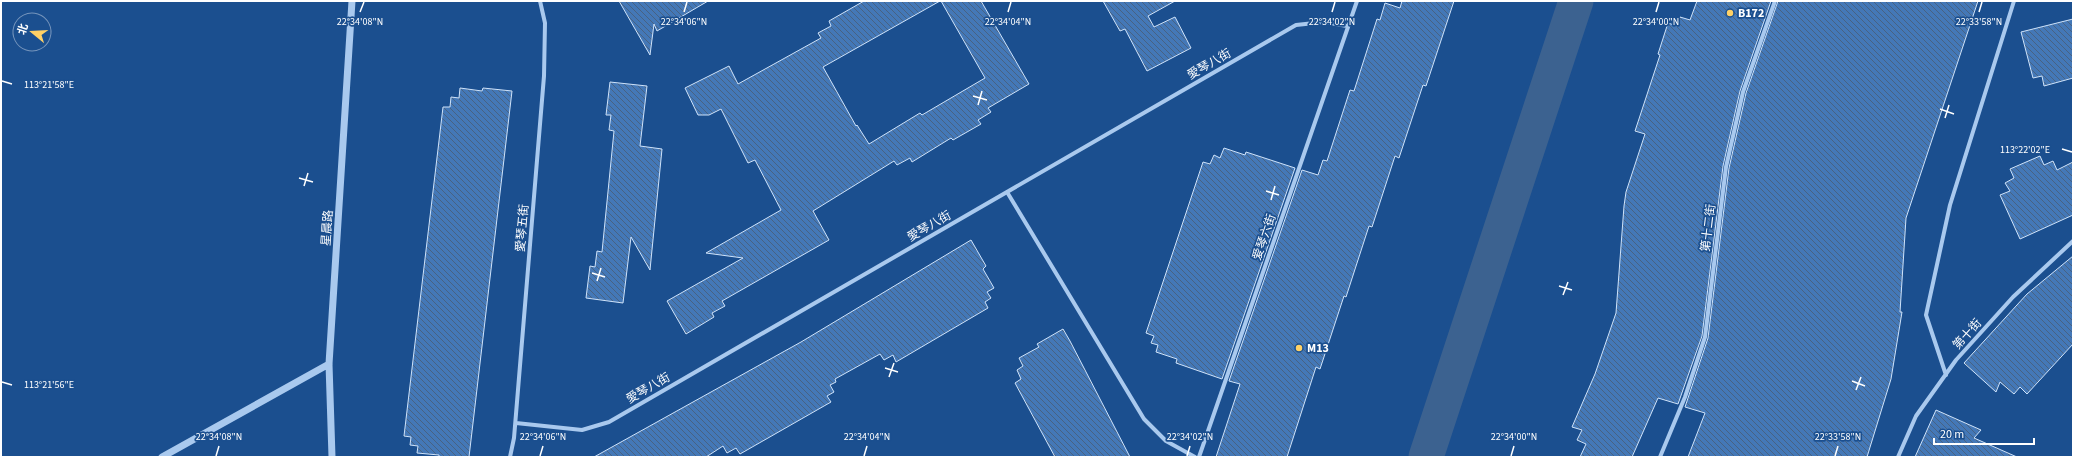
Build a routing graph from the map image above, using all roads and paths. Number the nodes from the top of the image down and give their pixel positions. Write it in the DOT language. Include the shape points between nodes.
graph roads {
  1 [pos="352,1"];
  2 [pos="540,1"];
  3 [pos="1357,1"];
  4 [pos="1775,1"];
  5 [pos="2014,1"];
  6 [pos="1347,26"];
  7 [pos="1007,192"];
  8 [pos="2073,241"];
  9 [pos="329,364"];
  10 [pos="1946,375"];
  11 [pos="516,423"];
  12 [pos="162,457"];
  13 [pos="332,457"];
  14 [pos="510,457"];
  15 [pos="1195,457"];
  16 [pos="1199,457"];
  17 [pos="1660,457"];
  18 [pos="1898,457"];
  1 -- 9 [label="street, 星晨路"];
  2 -- 11 [label="street, 愛琴五街" via="545,23 544,76"];
  3 -- 6 [label="street, 爱琴六街"];
  4 -- 17 [label="street, 第十二街" via="1743,92 1726,167 1705,337 1685,397"];
  5 -- 10 [label="street" via="1950,205 1926,315"];
  6 -- 7 [label="street, 愛琴八街" via="1324,22 1296,25"];
  6 -- 16 [label="street, 爱琴六街"];
  7 -- 11 [label="street, 愛琴八街" via="609,422 582,430"];
  7 -- 15 [label="street" via="1144,419 1166,441"];
  8 -- 10 [label="street, 第十街" via="2013,297"];
  9 -- 12 [label="street"];
  9 -- 13 [label="street, 星晨路"];
  10 -- 18 [label="street, 第十街" via="1916,416"];
  11 -- 14 [label="street, 愛琴五街"];
}
